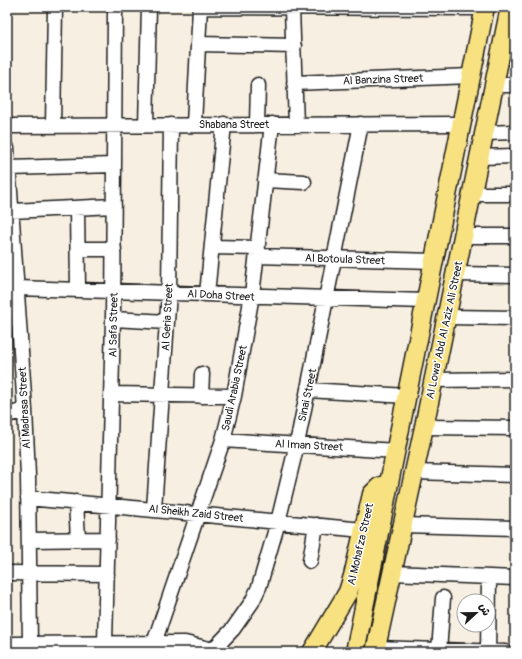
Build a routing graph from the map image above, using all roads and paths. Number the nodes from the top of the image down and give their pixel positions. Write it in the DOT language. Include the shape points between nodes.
graph roads {
  1 [pos="55,7"];
  2 [pos="114,7"];
  3 [pos="149,7"];
  4 [pos="200,7"];
  5 [pos="204,7"];
  6 [pos="510,7"];
  7 [pos="324,8"];
  8 [pos="485,8"];
  9 [pos="292,9"];
  10 [pos="198,44"];
  11 [pos="294,46"];
  12 [pos="508,46"];
  13 [pos="471,76"];
  14 [pos="294,82"];
  15 [pos="515,84"];
  16 [pos="258,85"];
  17 [pos="494,85"];
  18 [pos="146,124"];
  19 [pos="171,124"];
  20 [pos="194,124"];
  21 [pos="224,124"];
  22 [pos="256,124"];
  23 [pos="272,124"];
  24 [pos="360,124"];
  25 [pos="461,124"];
  26 [pos="53,125"];
  27 [pos="114,125"];
  28 [pos="296,125"];
  29 [pos="7,126"];
  30 [pos="515,132"];
  31 [pos="484,133"];
  32 [pos="7,148"];
  33 [pos="479,156"];
  34 [pos="515,156"];
  35 [pos="114,165"];
  36 [pos="8,177"];
  37 [pos="265,180"];
  38 [pos="304,182"];
  39 [pos="472,194"];
  40 [pos="515,194"];
  41 [pos="114,206"];
  42 [pos="77,208"];
  43 [pos="12,211"];
  44 [pos="464,236"];
  45 [pos="515,236"];
  46 [pos="212,247"];
  47 [pos="78,249"];
  48 [pos="114,249"];
  49 [pos="257,252"];
  50 [pos="11,253"];
  51 [pos="334,258"];
  52 [pos="433,261"];
  53 [pos="456,274"];
  54 [pos="515,275"];
  55 [pos="17,288"];
  56 [pos="78,289"];
  57 [pos="114,291"];
  58 [pos="169,293"];
  59 [pos="207,294"];
  60 [pos="252,296"];
  61 [pos="326,298"];
  62 [pos="425,302"];
  63 [pos="447,317"];
  64 [pos="515,318"];
  65 [pos="113,319"];
  66 [pos="167,322"];
  67 [pos="413,362"];
  68 [pos="435,373"];
  69 [pos="202,374"];
  70 [pos="515,379"];
  71 [pos="308,390"];
  72 [pos="112,394"];
  73 [pos="162,395"];
  74 [pos="201,396"];
  75 [pos="234,396"];
  76 [pos="406,400"];
  77 [pos="25,410"];
  78 [pos="7,416"];
  79 [pos="426,419"];
  80 [pos="515,428"];
  81 [pos="223,440"];
  82 [pos="297,444"];
  83 [pos="396,451"];
  84 [pos="414,472"];
  85 [pos="515,475"];
  86 [pos="389,483"];
  87 [pos="28,498"];
  88 [pos="76,502"];
  89 [pos="108,505"];
  90 [pos="154,509"];
  91 [pos="198,513"];
  92 [pos="278,522"];
  93 [pos="316,525"];
  94 [pos="402,525"];
  95 [pos="515,528"];
  96 [pos="363,530"];
  97 [pos="78,539"];
  98 [pos="108,539"];
  99 [pos="28,540"];
  100 [pos="310,561"];
  101 [pos="7,573"];
  102 [pos="29,573"];
  103 [pos="392,573"];
  104 [pos="107,574"];
  105 [pos="489,578"];
  106 [pos="515,578"];
  107 [pos="348,592"];
  108 [pos="366,597"];
  109 [pos="443,598"];
  110 [pos="105,643"];
  111 [pos="154,643"];
  112 [pos="30,644"];
  113 [pos="10,647"];
  114 [pos="375,650"];
  115 [pos="440,650"];
  116 [pos="212,651"];
  117 [pos="312,652"];
  118 [pos="355,652"];
  119 [pos="488,652"];
  120 [pos="505,652"];
  1 -- 26 [label="street"];
  2 -- 27 [label="street, Al Safa Street"];
  3 -- 18 [label="street"];
  4 -- 10 [label="street"];
  5 -- 9 [label="street"];
  6 -- 12 [label="main road, Al Lowa' Abd Al Aziz Ali Street"];
  7 -- 8 [label="street"];
  7 -- 9 [label="street"];
  8 -- 13 [label="main road, Al Lowa' Abd Al Aziz Ali Street"];
  9 -- 11 [label="street"];
  10 -- 11 [label="street"];
  10 -- 20 [label="street"];
  11 -- 14 [label="street"];
  12 -- 17 [label="main road, Al Lowa' Abd Al Aziz Ali Street"];
  13 -- 14 [label="street, Al Banzina Street"];
  13 -- 25 [label="main road, Al Lowa' Abd Al Aziz Ali Street"];
  14 -- 28 [label="street"];
  15 -- 17 [label="street"];
  16 -- 22 [label="street"];
  17 -- 31 [label="main road, Al Lowa' Abd Al Aziz Ali Street"];
  18 -- 19 [label="street, Shabana Street"];
  18 -- 27 [label="street, Shabana Street"];
  19 -- 20 [label="street, Shabana Street"];
  19 -- 58 [label="street, Al Geria Street"];
  20 -- 21 [label="street, Shabana Street"];
  21 -- 22 [label="street, Shabana Street"];
  21 -- 46 [label="street"];
  22 -- 23 [label="street, Shabana Street"];
  23 -- 28 [label="street, Shabana Street"];
  23 -- 37 [label="street, Saudi Arabia Street"];
  24 -- 25 [label="street, Shabana Street"];
  24 -- 28 [label="street, Shabana Street"];
  24 -- 51 [label="street, Sinai Street"];
  25 -- 52 [label="main road, Al Lowa' Abd Al Aziz Ali Street"];
  26 -- 27 [label="street, Shabana Street"];
  26 -- 29 [label="street, Shabana Street"];
  27 -- 35 [label="street, Al Safa Street"];
  30 -- 31 [label="street"];
  31 -- 33 [label="main road, Al Lowa' Abd Al Aziz Ali Street"];
  32 -- 36 [label="street, Al Madrasa Street"];
  33 -- 34 [label="street"];
  33 -- 39 [label="main road, Al Lowa' Abd Al Aziz Ali Street"];
  35 -- 36 [label="street"];
  35 -- 41 [label="street, Al Safa Street"];
  36 -- 43 [label="street, Al Madrasa Street"];
  37 -- 38 [label="street"];
  37 -- 49 [label="street, Saudi Arabia Street"];
  39 -- 40 [label="street"];
  39 -- 44 [label="main road, Al Lowa' Abd Al Aziz Ali Street"];
  41 -- 42 [label="street"];
  41 -- 48 [label="street, Al Safa Street"];
  42 -- 43 [label="street"];
  42 -- 47 [label="street"];
  43 -- 50 [label="street, Al Madrasa Street"];
  44 -- 45 [label="street"];
  44 -- 53 [label="main road, Al Lowa' Abd Al Aziz Ali Street"];
  46 -- 49 [label="street, Al Botoula Street"];
  46 -- 59 [label="street"];
  47 -- 48 [label="street"];
  47 -- 56 [label="street"];
  48 -- 57 [label="street, Al Safa Street"];
  49 -- 51 [label="street, Al Botoula Street"];
  49 -- 60 [label="street, Saudi Arabia Street"];
  50 -- 55 [label="street, Al Madrasa Street"];
  51 -- 52 [label="street, Al Botoula Street"];
  51 -- 61 [label="street, Sinai Street"];
  52 -- 62 [label="main road, Al Lowa' Abd Al Aziz Ali Street"];
  53 -- 54 [label="street"];
  53 -- 63 [label="main road, Al Lowa' Abd Al Aziz Ali Street"];
  55 -- 56 [label="street, Al Doha Street"];
  55 -- 77 [label="street, Al Madrasa Street"];
  56 -- 57 [label="street, Al Doha Street"];
  57 -- 58 [label="street, Al Doha Street"];
  57 -- 65 [label="street, Al Safa Street"];
  58 -- 59 [label="street, Al Doha Street"];
  58 -- 66 [label="street, Al Geria Street"];
  59 -- 60 [label="street, Al Doha Street"];
  60 -- 61 [label="street, Al Doha Street"];
  60 -- 75 [label="street, Saudi Arabia Street"];
  61 -- 62 [label="street, Al Doha Street"];
  61 -- 71 [label="street, Sinai Street"];
  62 -- 67 [label="main road, Al Lowa' Abd Al Aziz Ali Street"];
  63 -- 64 [label="street"];
  63 -- 68 [label="main road, Al Lowa' Abd Al Aziz Ali Street"];
  65 -- 66 [label="street"];
  65 -- 72 [label="street, Al Safa Street"];
  66 -- 73 [label="street, Al Geria Street"];
  67 -- 68 [label="main road"];
  67 -- 76 [label="main road, Al Lowa' Abd Al Aziz Ali Street"];
  68 -- 70 [label="street"];
  68 -- 79 [label="main road, Al Lowa' Abd Al Aziz Ali Street"];
  69 -- 74 [label="street"];
  71 -- 76 [label="street"];
  71 -- 82 [label="street, Sinai Street"];
  72 -- 73 [label="street"];
  72 -- 89 [label="street, Al Safa Street"];
  73 -- 74 [label="street"];
  73 -- 90 [label="street, Al Geria Street"];
  74 -- 75 [label="street"];
  75 -- 81 [label="street, Saudi Arabia Street"];
  76 -- 79 [label="main road" via="425,406"];
  76 -- 83 [label="main road, Al Lowa' Abd Al Aziz Ali Street"];
  77 -- 78 [label="street"];
  77 -- 87 [label="street, Al Madrasa Street"];
  79 -- 80 [label="street"];
  79 -- 84 [label="main road, Al Lowa' Abd Al Aziz Ali Street"];
  81 -- 82 [label="street, Al Iman Street"];
  81 -- 91 [label="street, Saudi Arabia Street"];
  82 -- 83 [label="street, Al Iman Street"];
  82 -- 92 [label="street, Sinai Street"];
  83 -- 86 [label="main road, Al Lowa' Abd Al Aziz Ali Street"];
  84 -- 85 [label="street"];
  84 -- 94 [label="main road, Al Lowa' Abd Al Aziz Ali Street"];
  86 -- 96 [label="main road, Al Mohafza Street" via="379,487 372,494"];
  86 -- 108 [label="main road, Al Lowa' Abd Al Aziz Ali Street"];
  87 -- 88 [label="street, Al Sheikh Zaid Street"];
  87 -- 99 [label="street, Al Madrasa Street"];
  88 -- 89 [label="street, Al Sheikh Zaid Street"];
  88 -- 97 [label="street"];
  89 -- 90 [label="street, Al Sheikh Zaid Street"];
  89 -- 98 [label="street, Al Safa Street"];
  90 -- 91 [label="street, Al Sheikh Zaid Street"];
  91 -- 92 [label="street, Al Sheikh Zaid Street"];
  91 -- 111 [label="street, Saudi Arabia Street"];
  92 -- 93 [label="street, Al Sheikh Zaid Street"];
  92 -- 116 [label="street, Sinai Street" via="259,587 252,602 233,629"];
  93 -- 96 [label="street, Al Sheikh Zaid Street"];
  93 -- 100 [label="street"];
  94 -- 95 [label="street"];
  94 -- 103 [label="main road, Al Lowa' Abd Al Aziz Ali Street"];
  96 -- 107 [label="main road, Al Mohafza Street"];
  97 -- 98 [label="street"];
  97 -- 99 [label="street"];
  98 -- 104 [label="street, Al Safa Street"];
  99 -- 102 [label="street, Al Madrasa Street"];
  101 -- 102 [label="street"];
  102 -- 104 [label="street"];
  102 -- 112 [label="street, Al Madrasa Street"];
  103 -- 105 [label="street"];
  103 -- 114 [label="main road, Al Lowa' Abd Al Aziz Ali Street"];
  104 -- 110 [label="street, Al Safa Street"];
  105 -- 106 [label="street"];
  105 -- 119 [label="street"];
  107 -- 108 [label="main road"];
  107 -- 117 [label="main road, Al Mohafza Street"];
  108 -- 118 [label="main road, Al Lowa' Abd Al Aziz Ali Street"];
  109 -- 115 [label="street"];
  110 -- 111 [label="street"];
  110 -- 112 [label="street"];
  111 -- 116 [label="street" via="186,643"];
  112 -- 113 [label="street"];
  114 -- 115 [label="street"];
  115 -- 119 [label="street"];
  119 -- 120 [label="street"];
}
